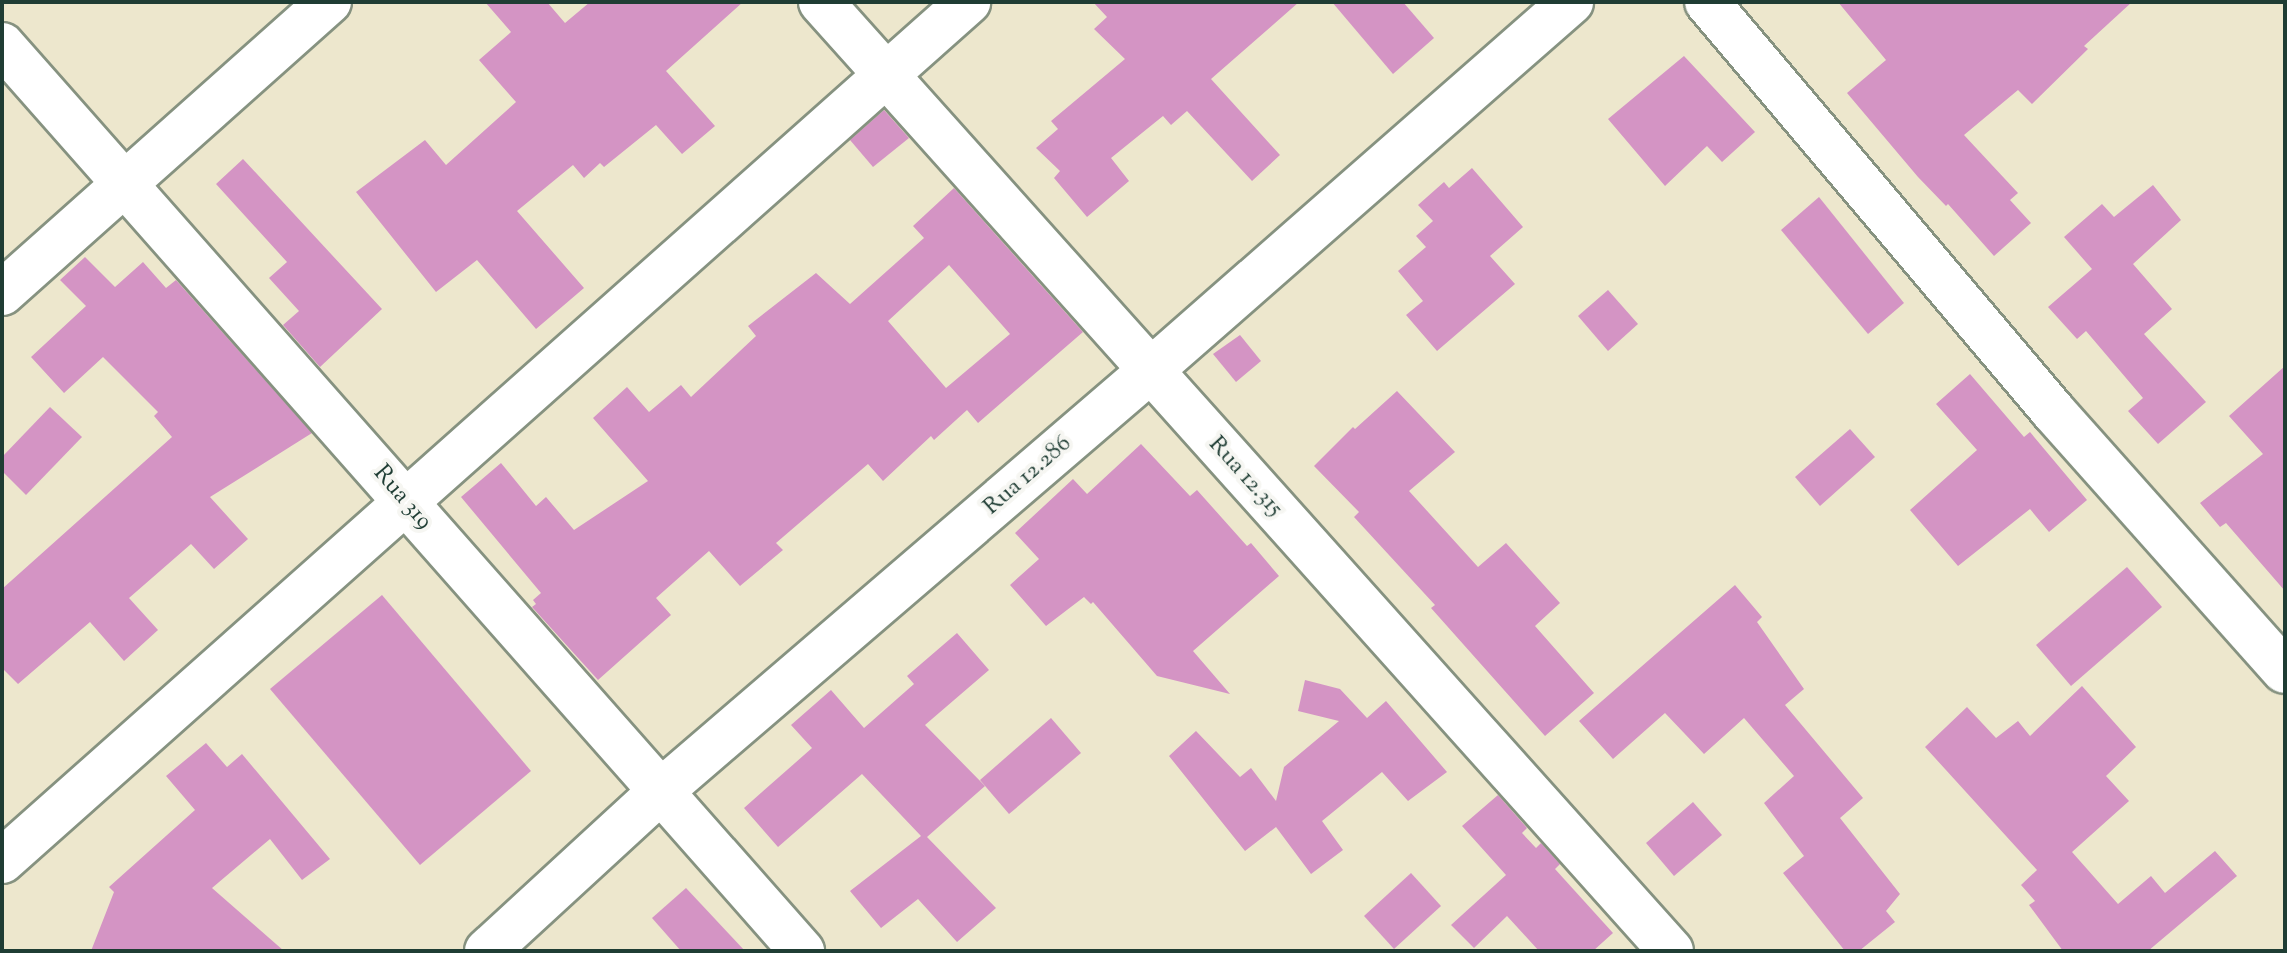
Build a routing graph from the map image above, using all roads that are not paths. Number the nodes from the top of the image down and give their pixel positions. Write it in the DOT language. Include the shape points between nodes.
graph roads {
  1 [pos="329,2"];
  2 [pos="821,2"];
  3 [pos="968,2"];
  4 [pos="1571,2"];
  5 [pos="1707,2"];
  6 [pos="2,45"];
  7 [pos="885,75"];
  8 [pos="126,183"];
  9 [pos="2,293"];
  10 [pos="1150,371"];
  11 [pos="405,501"];
  12 [pos="2285,671"];
  13 [pos="661,791"];
  14 [pos="2,861"];
  15 [pos="487,951"];
  16 [pos="802,951"];
  17 [pos="1671,951"];
  1 -- 8 [label="street"];
  2 -- 7 [label="street, Rua 12.315"];
  3 -- 7 [label="street"];
  4 -- 10 [label="street, Rua 12.286"];
  5 -- 12 [label="street" via="2053,411"];
  6 -- 8 [label="street, Rua 319"];
  7 -- 10 [label="street, Rua 12.315"];
  7 -- 11 [label="street"];
  8 -- 9 [label="street"];
  8 -- 11 [label="street, Rua 319"];
  10 -- 13 [label="street, Rua 12.286"];
  10 -- 17 [label="street, Rua 12.315"];
  11 -- 13 [label="street, Rua 319"];
  11 -- 14 [label="street"];
  13 -- 15 [label="street, Rua 12.286"];
  13 -- 16 [label="street, Rua 319"];
}
